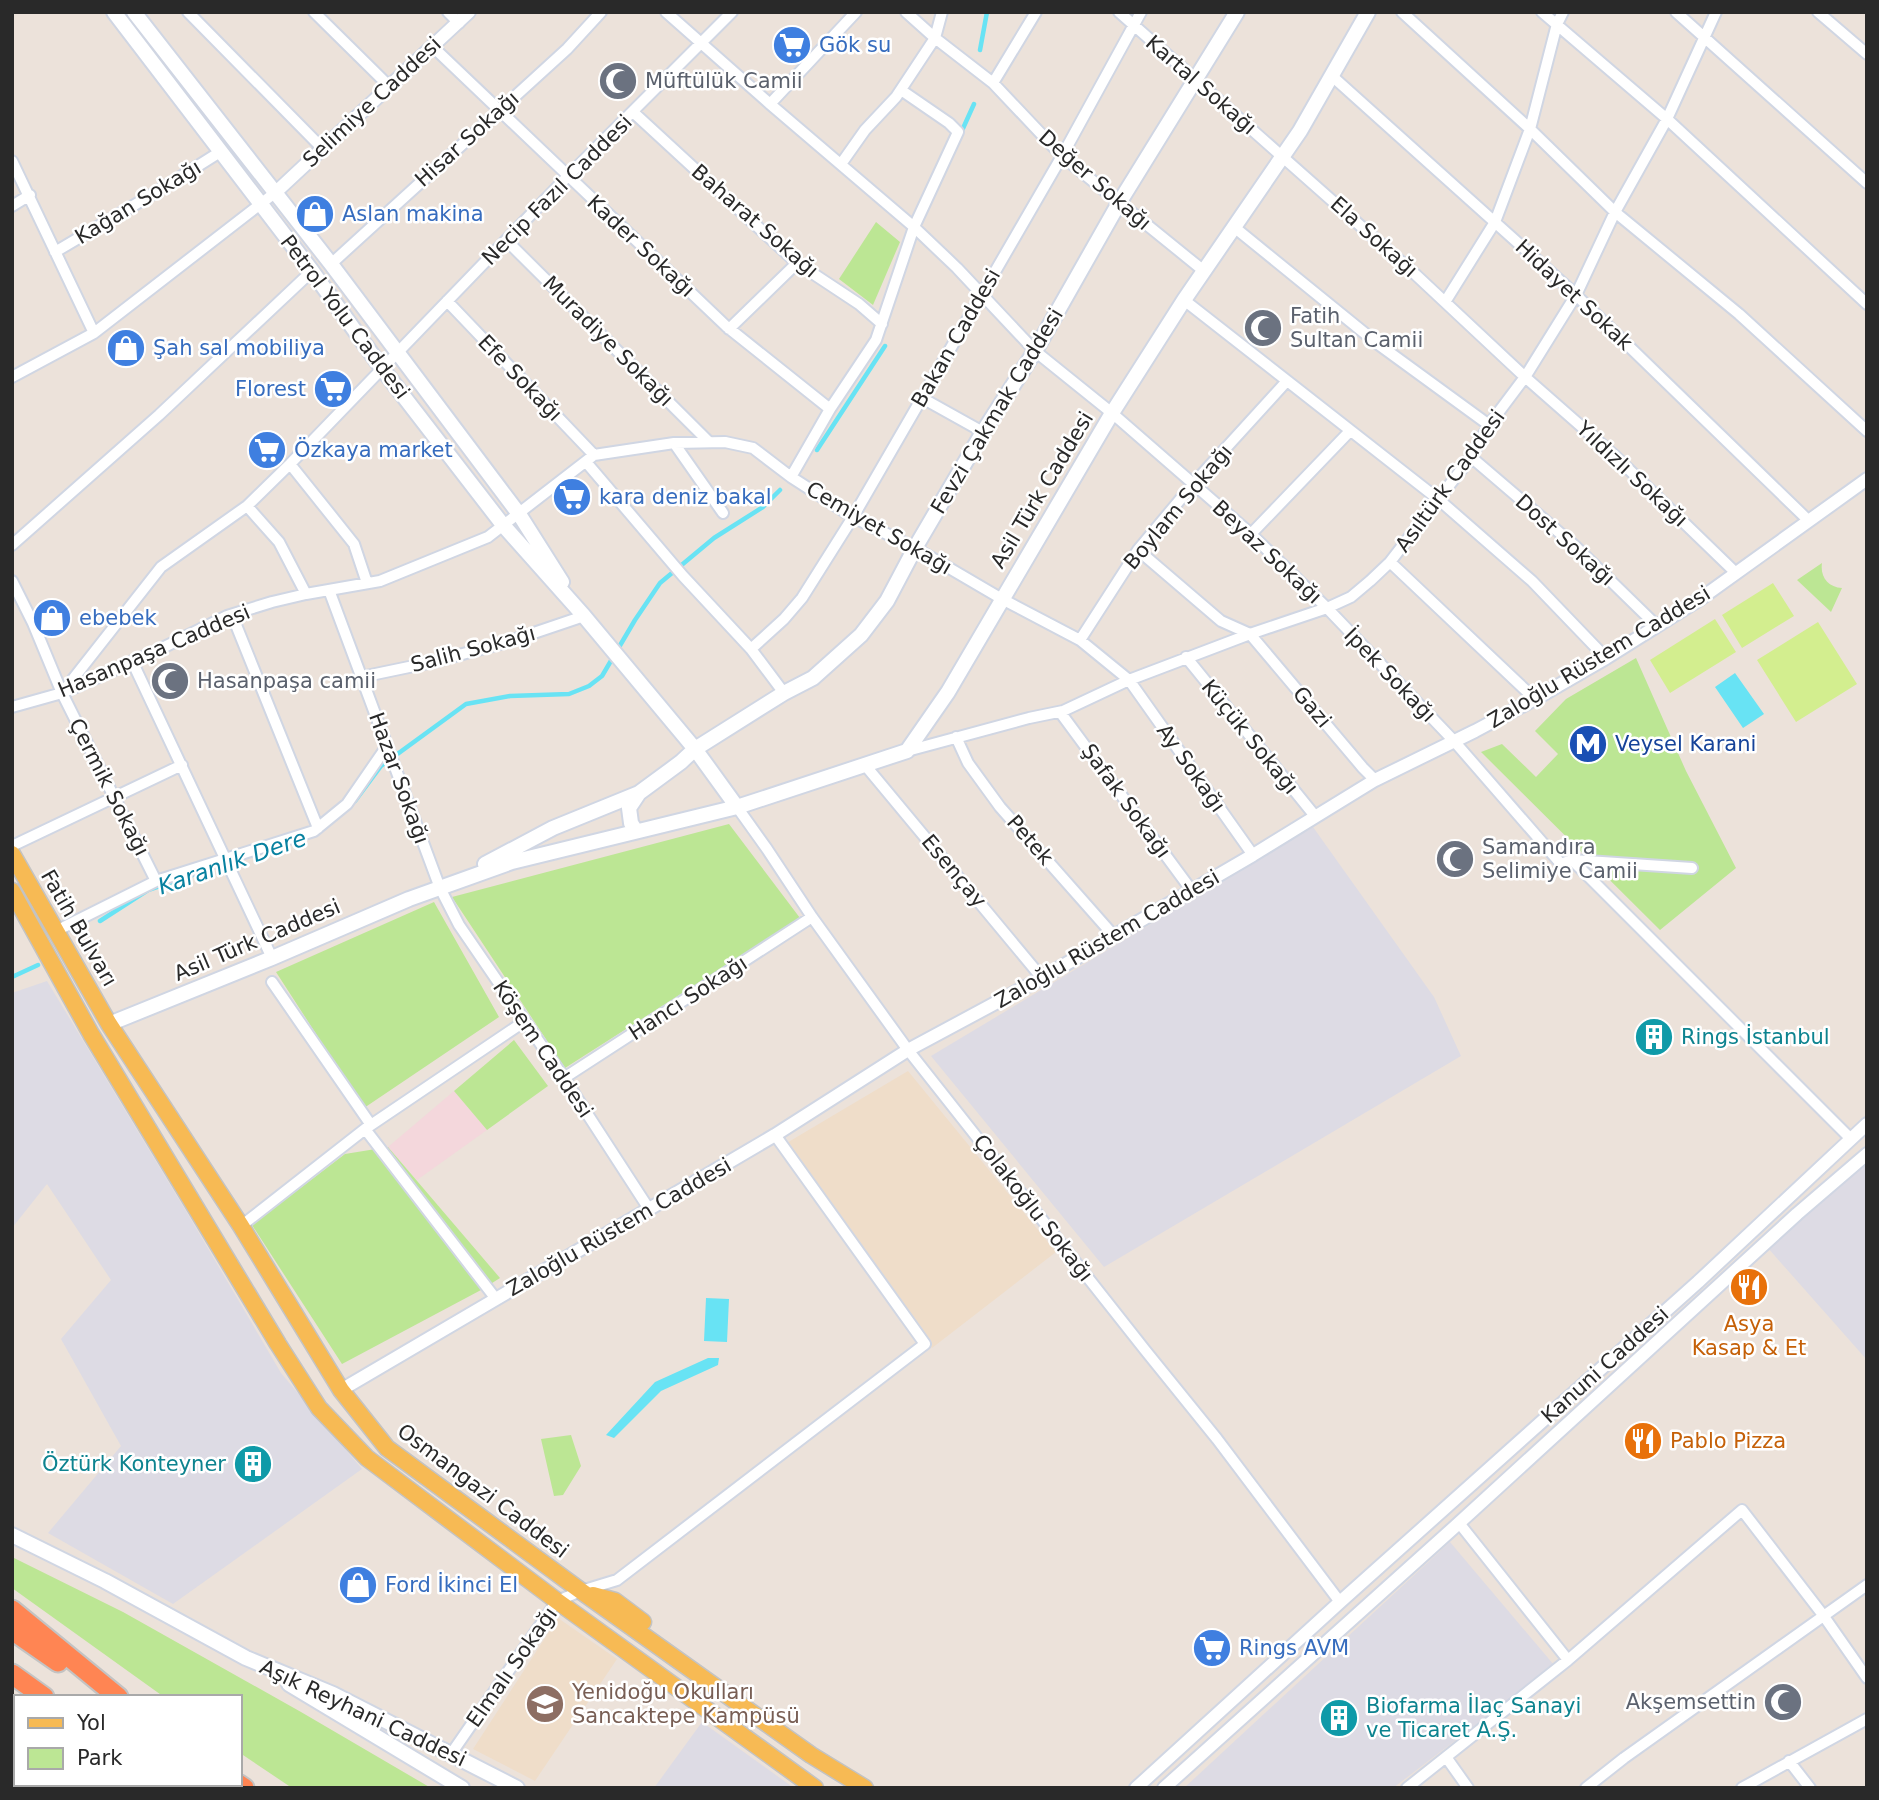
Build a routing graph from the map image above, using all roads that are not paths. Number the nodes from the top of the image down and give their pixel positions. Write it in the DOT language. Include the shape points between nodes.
graph roads {
  1 [pos="114,12"];
  2 [pos="134,12"];
  3 [pos="188,12"];
  4 [pos="314,12"];
  5 [pos="448,12"];
  6 [pos="469,12"];
  7 [pos="601,12"];
  8 [pos="666,12"];
  9 [pos="732,12"];
  10 [pos="856,12"];
  11 [pos="906,12"];
  12 [pos="942,12"];
  13 [pos="1036,12"];
  14 [pos="1119,12"];
  15 [pos="1141,12"];
  16 [pos="1237,12"];
  17 [pos="1368,12"];
  18 [pos="1402,12"];
  19 [pos="1542,12"];
  20 [pos="1563,12"];
  21 [pos="1676,12"];
  22 [pos="1716,12"];
  23 [pos="1818,12"];
  24 [pos="458,23"];
  25 [pos="1557,24"];
  26 [pos="1133,26"];
  27 [pos="935,38"];
  28 [pos="1704,38"];
  29 [pos="701,44"];
  30 [pos="432,46"];
  31 [pos="1867,54"];
  32 [pos="1332,76"];
  33 [pos="1196,80"];
  34 [pos="993,83"];
  35 [pos="389,86"];
  36 [pos="901,90"];
  37 [pos="770,104"];
  38 [pos="498,110"];
  39 [pos="633,112"];
  40 [pos="1667,119"];
  41 [pos="1530,129"];
  42 [pos="322,148"];
  43 [pos="220,152"];
  44 [pos="1062,156"];
  45 [pos="1283,156"];
  46 [pos="12,161"];
  47 [pos="841,164"];
  48 [pos="568,177"];
  49 [pos="1867,183"];
  50 [pos="276,192"];
  51 [pos="30,195"];
  52 [pos="1119,203"];
  53 [pos="260,205"];
  54 [pos="12,206"];
  55 [pos="1615,212"];
  56 [pos="1494,222"];
  57 [pos="915,227"];
  58 [pos="1234,227"];
  59 [pos="507,241"];
  60 [pos="55,252"];
  61 [pos="797,263"];
  62 [pos="331,264"];
  63 [pos="312,271"];
  64 [pos="1204,271"];
  65 [pos="981,295"];
  66 [pos="1576,295"];
  67 [pos="1184,300"];
  68 [pos="447,301"];
  69 [pos="1445,302"];
  70 [pos="1867,304"];
  71 [pos="882,324"];
  72 [pos="729,329"];
  73 [pos="94,333"];
  74 [pos="1035,351"];
  75 [pos="396,352"];
  76 [pos="382,368"];
  77 [pos="12,377"];
  78 [pos="1525,377"];
  79 [pos="1286,382"];
  80 [pos="922,398"];
  81 [pos="830,409"];
  82 [pos="1112,413"];
  83 [pos="1489,425"];
  84 [pos="1350,431"];
  85 [pos="1867,431"];
  86 [pos="983,432"];
  87 [pos="709,442"];
  88 [pos="674,443"];
  89 [pos="1471,457"];
  90 [pos="590,459"];
  91 [pos="290,464"];
  92 [pos="791,477"];
  93 [pos="1867,479"];
  94 [pos="1194,483"];
  95 [pos="1438,499"];
  96 [pos="247,506"];
  97 [pos="723,513"];
  98 [pos="519,514"];
  99 [pos="853,517"];
  100 [pos="1809,521"];
  101 [pos="503,525"];
  102 [pos="1251,534"];
  103 [pos="12,545"];
  104 [pos="915,548"];
  105 [pos="1138,550"];
  106 [pos="1390,562"];
  107 [pos="1736,573"];
  108 [pos="12,580"];
  109 [pos="367,583"];
  110 [pos="329,590"];
  111 [pos="306,593"];
  112 [pos="1002,598"];
  113 [pos="1327,608"];
  114 [pos="232,615"];
  115 [pos="584,616"];
  116 [pos="1657,626"];
  117 [pos="1250,634"];
  118 [pos="1080,640"];
  119 [pos="751,649"];
  120 [pos="1186,657"];
  121 [pos="1606,658"];
  122 [pos="132,662"];
  123 [pos="361,677"];
  124 [pos="1129,680"];
  125 [pos="62,693"];
  126 [pos="784,693"];
  127 [pos="1535,699"];
  128 [pos="12,707"];
  129 [pos="1060,712"];
  130 [pos="680,731"];
  131 [pos="956,737"];
  132 [pos="1454,741"];
  133 [pos="388,748"];
  134 [pos="695,749"];
  135 [pos="907,751"];
  136 [pos="681,762"];
  137 [pos="182,765"];
  138 [pos="865,765"];
  139 [pos="1375,780"];
  140 [pos="639,793"];
  141 [pos="113,797"];
  142 [pos="737,807"];
  143 [pos="1315,816"];
  144 [pos="318,828"];
  145 [pos="636,831"];
  146 [pos="12,846"];
  147 [pos="12,854"];
  148 [pos="1253,855"];
  149 [pos="226,859"];
  150 [pos="1572,860"];
  151 [pos="1692,868"];
  152 [pos="156,881"];
  153 [pos="440,888"];
  154 [pos="12,891"];
  155 [pos="1192,891"];
  156 [pos="812,918"];
  157 [pos="56,931"];
  158 [pos="1114,936"];
  159 [pos="272,958"];
  160 [pos="1042,978"];
  161 [pos="272,982"];
  162 [pos="525,1021"];
  163 [pos="109,1024"];
  164 [pos="91,1034"];
  165 [pos="908,1050"];
  166 [pos="564,1078"];
  167 [pos="1867,1124"];
  168 [pos="368,1127"];
  169 [pos="775,1135"];
  170 [pos="1851,1139"];
  171 [pos="1867,1154"];
  172 [pos="649,1209"];
  173 [pos="241,1226"];
  174 [pos="496,1298"];
  175 [pos="341,1390"];
  176 [pos="1459,1523"];
  177 [pos="12,1535"];
  178 [pos="1867,1585"];
  179 [pos="581,1591"];
  180 [pos="557,1601"];
  181 [pos="1340,1602"];
  182 [pos="12,1609"];
  183 [pos="1823,1615"];
  184 [pos="1353,1618"];
  185 [pos="12,1630"];
  186 [pos="246,1657"];
  187 [pos="1568,1660"];
  188 [pos="12,1674"];
  189 [pos="1867,1678"];
  190 [pos="41,1695"];
  191 [pos="104,1695"];
  192 [pos="116,1695"];
  193 [pos="1867,1719"];
  194 [pos="451,1754"];
  195 [pos="1446,1757"];
  196 [pos="1789,1761"];
  197 [pos="462,1788"];
  198 [pos="517,1788"];
  199 [pos="815,1788"];
  200 [pos="865,1788"];
  201 [pos="1136,1788"];
  202 [pos="1164,1788"];
  203 [pos="1407,1788"];
  204 [pos="1468,1788"];
  205 [pos="1586,1788"];
  206 [pos="1742,1788"];
  207 [pos="1810,1788"];
  1 -- 43 [label="main road, Petrol Yolu Caddesi"];
  2 -- 50 [label="main road, Petrol Yolu Caddesi"];
  3 -- 42 [label="street"];
  4 -- 35 [label="street"];
  5 -- 24 [label="street"];
  6 -- 24 [label="street, Selimiye Caddesi"];
  7 -- 38 [label="street, Hisar Sokağı"];
  8 -- 29 [label="street, Beyaz Sokağı"];
  9 -- 29 [label="street, Necip Fazıl Caddesi"];
  10 -- 37 [label="street"];
  11 -- 27 [label="street, Değer Sokağı"];
  12 -- 27 [label="street"];
  13 -- 34 [label="street"];
  14 -- 26 [label="street, Kartal Sokağı"];
  15 -- 26 [label="street, Bakan Caddesi"];
  16 -- 33 [label="main road, Fevzi Çakmak Caddesi"];
  17 -- 32 [label="main road, Asil Türk Caddesi"];
  18 -- 41 [label="street"];
  19 -- 25 [label="street"];
  20 -- 25 [label="street"];
  21 -- 28 [label="street"];
  22 -- 28 [label="street, Asıltürk Caddesi"];
  23 -- 31 [label="street"];
  24 -- 30 [label="street, Selimiye Caddesi"];
  25 -- 40 [label="street"];
  25 -- 41 [label="street"];
  26 -- 33 [label="street, Kartal Sokağı"];
  26 -- 44 [label="street, Bakan Caddesi"];
  27 -- 34 [label="street, Değer Sokağı"];
  27 -- 36 [label="street"];
  28 -- 40 [label="street, Asıltürk Caddesi"];
  28 -- 49 [label="street"];
  29 -- 37 [label="street, Beyaz Sokağı"];
  29 -- 39 [label="street, Necip Fazıl Caddesi"];
  30 -- 35 [label="street, Selimiye Caddesi"];
  30 -- 38 [label="street, Kader Sokağı"];
  32 -- 45 [label="main road, Asil Türk Caddesi"];
  32 -- 56 [label="street, Hidayet Sokak"];
  33 -- 45 [label="street, Kartal Sokağı"];
  33 -- 52 [label="main road, Fevzi Çakmak Caddesi"];
  34 -- 44 [label="street, Değer Sokağı"];
  35 -- 42 [label="street, Selimiye Caddesi"];
  36 -- 47 [label="street"];
  36 -- 57 [label="street" via="958,131"];
  37 -- 47 [label="street, Beyaz Sokağı"];
  38 -- 48 [label="street, Kader Sokağı"];
  38 -- 62 [label="street, Hisar Sokağı"];
  39 -- 48 [label="street, Necip Fazıl Caddesi"];
  39 -- 61 [label="street, Baharat Sokağı"];
  40 -- 55 [label="street, Asıltürk Caddesi"];
  40 -- 70 [label="street"];
  41 -- 55 [label="street"];
  41 -- 56 [label="street"];
  42 -- 50 [label="street, Selimiye Caddesi"];
  43 -- 53 [label="main road, Petrol Yolu Caddesi"];
  43 -- 60 [label="street, Kağan Sokağı"];
  44 -- 52 [label="street, Değer Sokağı"];
  44 -- 65 [label="street, Bakan Caddesi"];
  45 -- 58 [label="main road, Asil Türk Caddesi"];
  45 -- 69 [label="street, Ela Sokağı"];
  46 -- 51 [label="street"];
  47 -- 57 [label="street, Beyaz Sokağı"];
  48 -- 59 [label="street, Necip Fazıl Caddesi"];
  48 -- 72 [label="street, Kader Sokağı"];
  50 -- 53 [label="street"];
  50 -- 62 [label="main road, Petrol Yolu Caddesi"];
  51 -- 54 [label="street"];
  51 -- 60 [label="street"];
  52 -- 64 [label="street, Değer Sokağı"];
  52 -- 74 [label="main road, Fevzi Çakmak Caddesi"];
  53 -- 63 [label="main road, Petrol Yolu Caddesi"];
  53 -- 73 [label="street"];
  55 -- 66 [label="street, Asıltürk Caddesi"];
  55 -- 85 [label="street" via="1739,314"];
  56 -- 66 [label="street, Hidayet Sokak"];
  56 -- 69 [label="street"];
  57 -- 65 [label="street, Beyaz Sokağı"];
  57 -- 71 [label="street"];
  58 -- 64 [label="main road, Asil Türk Caddesi"];
  58 -- 83 [label="street" via="1378,344"];
  59 -- 68 [label="street, Necip Fazıl Caddesi"];
  59 -- 87 [label="street, Muradiye Sokağı"];
  60 -- 73 [label="street"];
  61 -- 71 [label="street, Baharat Sokağı"];
  61 -- 72 [label="street"];
  62 -- 75 [label="main road, Petrol Yolu Caddesi"];
  63 -- 76 [label="main road, Petrol Yolu Caddesi"];
  63 -- 103 [label="street"];
  64 -- 67 [label="main road, Asil Türk Caddesi"];
  65 -- 74 [label="street, Beyaz Sokağı"];
  65 -- 80 [label="street, Bakan Caddesi"];
  66 -- 78 [label="street, Asıltürk Caddesi"];
  66 -- 100 [label="street, Hidayet Sokak"];
  67 -- 79 [label="street"];
  67 -- 82 [label="main road, Asil Türk Caddesi"];
  68 -- 75 [label="street, Necip Fazıl Caddesi"];
  68 -- 90 [label="street, Efe Sokağı"];
  69 -- 78 [label="street, Ela Sokağı"];
  71 -- 81 [label="street"];
  72 -- 81 [label="street, Kader Sokağı"];
  73 -- 77 [label="street"];
  74 -- 82 [label="street, Beyaz Sokağı"];
  74 -- 86 [label="main road, Fevzi Çakmak Caddesi"];
  75 -- 76 [label="street, Necip Fazıl Caddesi"];
  75 -- 98 [label="main road, Petrol Yolu Caddesi"];
  76 -- 91 [label="street, Necip Fazıl Caddesi"];
  76 -- 101 [label="main road, Petrol Yolu Caddesi"];
  78 -- 83 [label="street, Asıltürk Caddesi"];
  78 -- 107 [label="street, Yıldızlı Sokağı"];
  79 -- 84 [label="street"];
  79 -- 94 [label="street, Boylam Sokağı"];
  80 -- 86 [label="street"];
  80 -- 99 [label="street, Bakan Caddesi"];
  81 -- 92 [label="street"];
  82 -- 94 [label="street, Beyaz Sokağı"];
  82 -- 112 [label="main road, Asil Türk Caddesi"];
  83 -- 89 [label="street, Asıltürk Caddesi"];
  84 -- 95 [label="street"];
  84 -- 102 [label="street"];
  86 -- 104 [label="main road, Fevzi Çakmak Caddesi"];
  87 -- 88 [label="street, Cemiyet Sokağı"];
  87 -- 92 [label="street, Cemiyet Sokağı" via="753,448"];
  88 -- 90 [label="street, Cemiyet Sokağı"];
  88 -- 97 [label="street"];
  89 -- 95 [label="street, Asıltürk Caddesi"];
  89 -- 116 [label="street, Dost Sokağı" via="1575,546"];
  90 -- 98 [label="street, Hasanpaşa Caddesi"];
  90 -- 119 [label="street, Efe Sokağı" via="672,564"];
  91 -- 96 [label="street, Necip Fazıl Caddesi"];
  91 -- 109 [label="street" via="354,544"];
  92 -- 99 [label="street, Cemiyet Sokağı"];
  93 -- 100 [label="street, Zaloğlu Rüstem Caddesi"];
  94 -- 102 [label="street, Beyaz Sokağı"];
  94 -- 105 [label="street, Boylam Sokağı"];
  95 -- 106 [label="street, Asıltürk Caddesi"];
  95 -- 121 [label="street" via="1532,581"];
  96 -- 111 [label="street" via="279,542"];
  96 -- 125 [label="street, Necip Fazıl Caddesi" via="161,568"];
  98 -- 101 [label="street, Hasanpaşa Caddesi"];
  98 -- 115 [label="main road, Petrol Yolu Caddesi"];
  99 -- 104 [label="street, Cemiyet Sokağı"];
  99 -- 119 [label="street, Bakan Caddesi" via="802,598"];
  100 -- 107 [label="street, Zaloğlu Rüstem Caddesi"];
  101 -- 109 [label="street, Hasanpaşa Caddesi" via="488,537"];
  101 -- 115 [label="main road, Petrol Yolu Caddesi"];
  102 -- 113 [label="street, Beyaz Sokağı"];
  104 -- 112 [label="street, Cemiyet Sokağı"];
  104 -- 126 [label="main road, Fevzi Çakmak Caddesi" via="887,601 861,635 813,678"];
  105 -- 117 [label="street" via="1222,621"];
  105 -- 118 [label="street, Boylam Sokağı"];
  106 -- 113 [label="street, Asıltürk Caddesi" via="1352,597"];
  106 -- 127 [label="street"];
  107 -- 116 [label="street, Zaloğlu Rüstem Caddesi"];
  108 -- 125 [label="street, Çermik Sokağı"];
  109 -- 110 [label="street, Hasanpaşa Caddesi"];
  110 -- 111 [label="street, Hasanpaşa Caddesi"];
  110 -- 123 [label="street, Hazar Sokağı"];
  111 -- 114 [label="street, Hasanpaşa Caddesi"];
  112 -- 118 [label="street, Cemiyet Sokağı"];
  112 -- 135 [label="main road, Asil Türk Caddesi" via="948,692"];
  113 -- 117 [label="street, Asıltürk Caddesi"];
  113 -- 132 [label="street, İpek Sokağı"];
  114 -- 122 [label="street, Hasanpaşa Caddesi"];
  114 -- 144 [label="street"];
  115 -- 123 [label="street, Salih Sokağı" via="445,659"];
  115 -- 130 [label="main road, Petrol Yolu Caddesi"];
  116 -- 121 [label="street, Zaloğlu Rüstem Caddesi"];
  117 -- 120 [label="street, Asıltürk Caddesi"];
  117 -- 139 [label="street, Gazi"];
  118 -- 124 [label="street, Ay Sokağı"];
  119 -- 126 [label="street, Efe Sokağı"];
  120 -- 124 [label="street, Asıltürk Caddesi"];
  120 -- 143 [label="street, Küçük Sokağı"];
  121 -- 127 [label="street, Zaloğlu Rüstem Caddesi"];
  122 -- 125 [label="street, Hasanpaşa Caddesi"];
  122 -- 137 [label="street"];
  123 -- 133 [label="street, Hazar Sokağı"];
  124 -- 129 [label="street, Asıltürk Caddesi"];
  124 -- 148 [label="street, Ay Sokağı"];
  125 -- 128 [label="street, Hasanpaşa Caddesi"];
  125 -- 141 [label="street, Çermik Sokağı"];
  126 -- 134 [label="main road, Fevzi Çakmak Caddesi"];
  127 -- 132 [label="street, Zaloğlu Rüstem Caddesi"];
  129 -- 131 [label="street, Asıltürk Caddesi"];
  129 -- 155 [label="street, Şafak Sokağı"];
  130 -- 134 [label="main road, Petrol Yolu Caddesi"];
  130 -- 136 [label="main road"];
  131 -- 135 [label="street, Asıltürk Caddesi"];
  131 -- 158 [label="street, Petek" via="968,763 1000,807"];
  132 -- 139 [label="street, Zaloğlu Rüstem Caddesi"];
  132 -- 150 [label="street, İpek Sokağı" via="1561,863"];
  133 -- 144 [label="street" via="347,804"];
  133 -- 153 [label="street, Hazar Sokağı"];
  134 -- 136 [label="main road, Asil Türk Caddesi"];
  134 -- 142 [label="main road, Petrol Yolu Caddesi"];
  135 -- 138 [label="main road, Asil Türk Caddesi"];
  136 -- 140 [label="main road, Asil Türk Caddesi"];
  137 -- 141 [label="street"];
  137 -- 149 [label="street"];
  138 -- 142 [label="main road, Asil Türk Caddesi"];
  138 -- 160 [label="street, Esençay"];
  139 -- 143 [label="street, Zaloğlu Rüstem Caddesi"];
  140 -- 145 [label="main road" via="629,808"];
  140 -- 153 [label="main road, Asil Türk Caddesi" via="553,828"];
  141 -- 146 [label="street"];
  141 -- 152 [label="street, Çermik Sokağı"];
  142 -- 145 [label="main road, Asil Türk Caddesi"];
  142 -- 156 [label="street, Çolakoğlu Sokağı"];
  143 -- 148 [label="street, Zaloğlu Rüstem Caddesi"];
  144 -- 149 [label="street"];
  145 -- 153 [label="main road, Asil Türk Caddesi" via="512,862"];
  147 -- 157 [label="main road, Fatih Bulvarı"];
  148 -- 155 [label="street, Zaloğlu Rüstem Caddesi"];
  149 -- 152 [label="street"];
  149 -- 159 [label="street"];
  150 -- 151 [label="street"];
  150 -- 170 [label="street"];
  152 -- 157 [label="street"];
  153 -- 159 [label="main road, Asil Türk Caddesi"];
  153 -- 162 [label="street, Köşem Caddesi" via="459,925"];
  154 -- 164 [label="main road, Fatih Bulvarı"];
  155 -- 158 [label="street, Zaloğlu Rüstem Caddesi"];
  156 -- 165 [label="street, Çolakoğlu Sokağı"];
  156 -- 166 [label="street, Hancı Sokağı"];
  157 -- 163 [label="main road, Fatih Bulvarı"];
  158 -- 160 [label="street, Zaloğlu Rüstem Caddesi"];
  159 -- 163 [label="main road, Asil Türk Caddesi"];
  160 -- 165 [label="street, Zaloğlu Rüstem Caddesi"];
  161 -- 168 [label="street"];
  162 -- 166 [label="street, Köşem Caddesi"];
  162 -- 168 [label="street"];
  163 -- 164 [label="main road, Asil Türk Caddesi"];
  163 -- 173 [label="main road, Osmangazi Caddesi"];
  164 -- 180 [label="main road, Osmangazi Caddesi" via="319,1408 367,1458"];
  165 -- 169 [label="street, Zaloğlu Rüstem Caddesi"];
  165 -- 181 [label="street, Çolakoğlu Sokağı" via="1217,1439"];
  166 -- 172 [label="street, Köşem Caddesi"];
  167 -- 170 [label="street, Kanuni Caddesi"];
  168 -- 173 [label="street"];
  168 -- 174 [label="street"];
  169 -- 172 [label="street, Zaloğlu Rüstem Caddesi"];
  169 -- 179 [label="street, Elmalı Sokağı" via="925,1344 617,1580"];
  170 -- 181 [label="street, Kanuni Caddesi"];
  171 -- 176 [label="street, Kanuni Caddesi"];
  172 -- 174 [label="street, Zaloğlu Rüstem Caddesi"];
  173 -- 175 [label="main road, Osmangazi Caddesi"];
  174 -- 175 [label="street, Zaloğlu Rüstem Caddesi"];
  175 -- 179 [label="main road, Osmangazi Caddesi" via="387,1448"];
  176 -- 184 [label="street, Kanuni Caddesi"];
  176 -- 187 [label="street"];
  177 -- 186 [label="main road, Aşık Reyhani Caddesi"];
  178 -- 183 [label="street"];
  179 -- 180 [label="street, Elmalı Sokağı"];
  179 -- 200 [label="main road, Osmangazi Caddesi" via="811,1755"];
  180 -- 194 [label="street, Elmalı Sokağı"];
  180 -- 199 [label="main road, Osmangazi Caddesi"];
  181 -- 184 [label="street"];
  181 -- 201 [label="street, Kanuni Caddesi"];
  182 -- 192 [label="highway"];
  183 -- 187 [label="street" via="1742,1510"];
  183 -- 189 [label="street"];
  183 -- 205 [label="street"];
  184 -- 202 [label="street, Kanuni Caddesi"];
  185 -- 191 [label="highway"];
  186 -- 194 [label="main road, Aşık Reyhani Caddesi" via="333,1694"];
  186 -- 197 [label="main road, Aşık Reyhani Caddesi"];
  187 -- 195 [label="street"];
  188 -- 190 [label="highway"];
  193 -- 196 [label="street"];
  194 -- 198 [label="main road, Aşık Reyhani Caddesi"];
  195 -- 203 [label="street"];
  195 -- 204 [label="street"];
  196 -- 206 [label="street"];
  196 -- 207 [label="street"];
}
